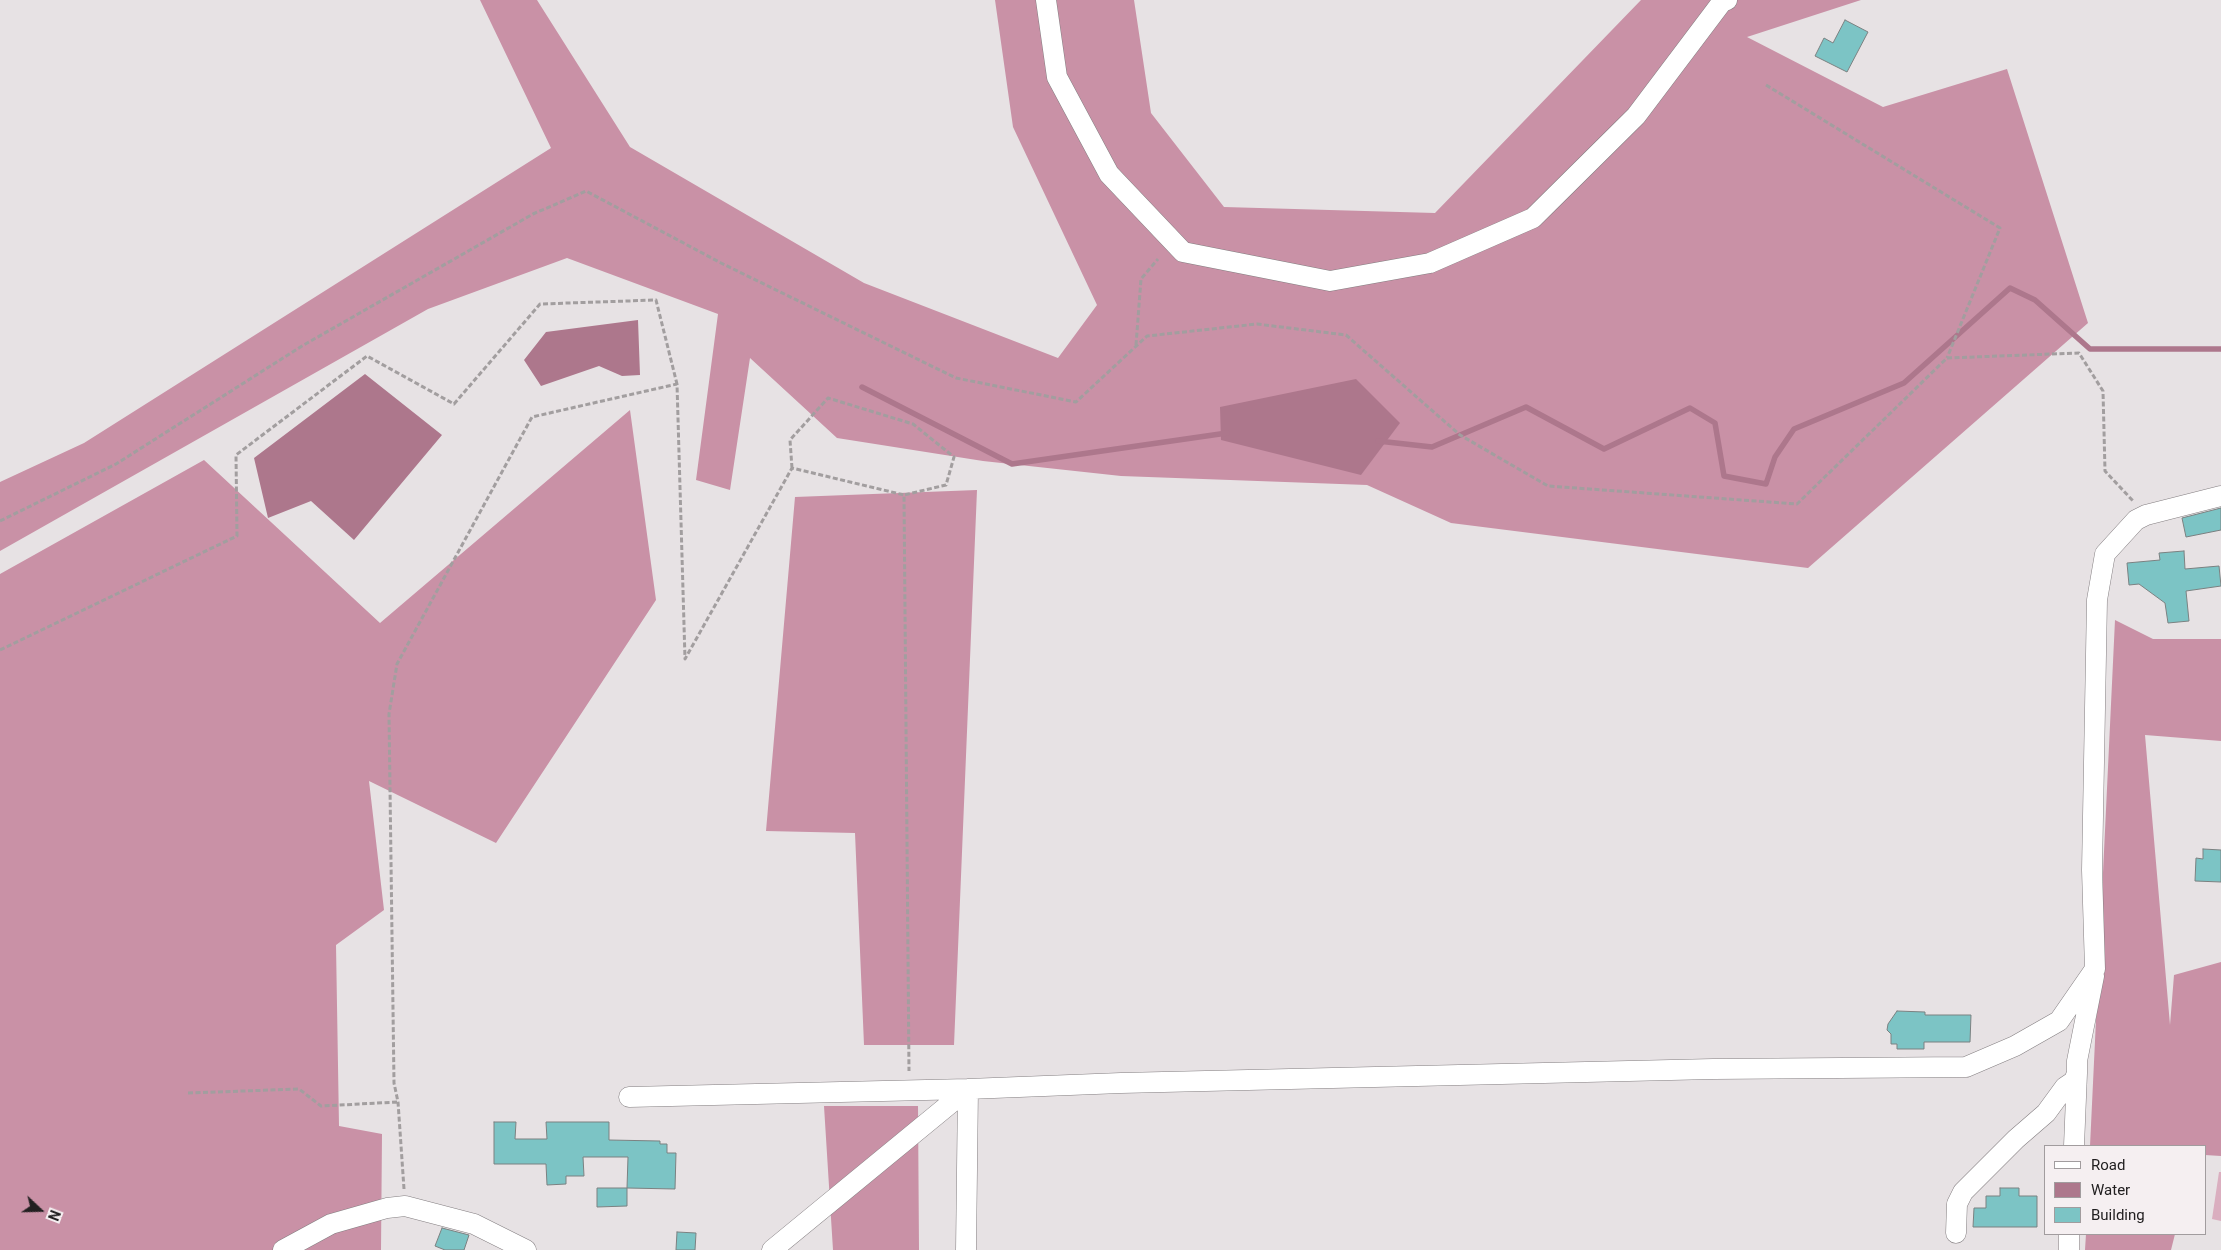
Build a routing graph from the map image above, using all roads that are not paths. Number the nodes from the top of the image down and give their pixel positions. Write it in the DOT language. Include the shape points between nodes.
graph roads {
  1 [pos="1046,0"];
  2 [pos="1727,0"];
  3 [pos="2221,496"];
  4 [pos="2095,969"];
  5 [pos="2077,1073"];
  6 [pos="968,1089"];
  7 [pos="629,1097"];
  8 [pos="2074,1145"];
  9 [pos="1956,1233"];
  10 [pos="2069,1235"];
  11 [pos="283,1250"];
  12 [pos="526,1250"];
  13 [pos="772,1250"];
  14 [pos="966,1250"];
  15 [pos="2068,1250"];
  1 -- 2 [label="street" via="1057,77 1109,174 1183,252 1330,281 1430,263 1533,218 1636,116 1722,2"];
  3 -- 4 [label="street" via="2146,515 2136,520 2105,554 2097,600 2092,870"];
  4 -- 5 [label="street"];
  4 -- 6 [label="street" via="2059,1021 2015,1046 1966,1067 1713,1068"];
  5 -- 8 [label="street"];
  5 -- 9 [label="street" via="2074,1081 2065,1086 2046,1113 1963,1192 1957,1204"];
  6 -- 7 [label="street"];
  6 -- 13 [label="street"];
  6 -- 14 [label="street"];
  10 -- 15 [label="street"];
  11 -- 12 [label="street" via="331,1224 405,1206 474,1224"];
}
